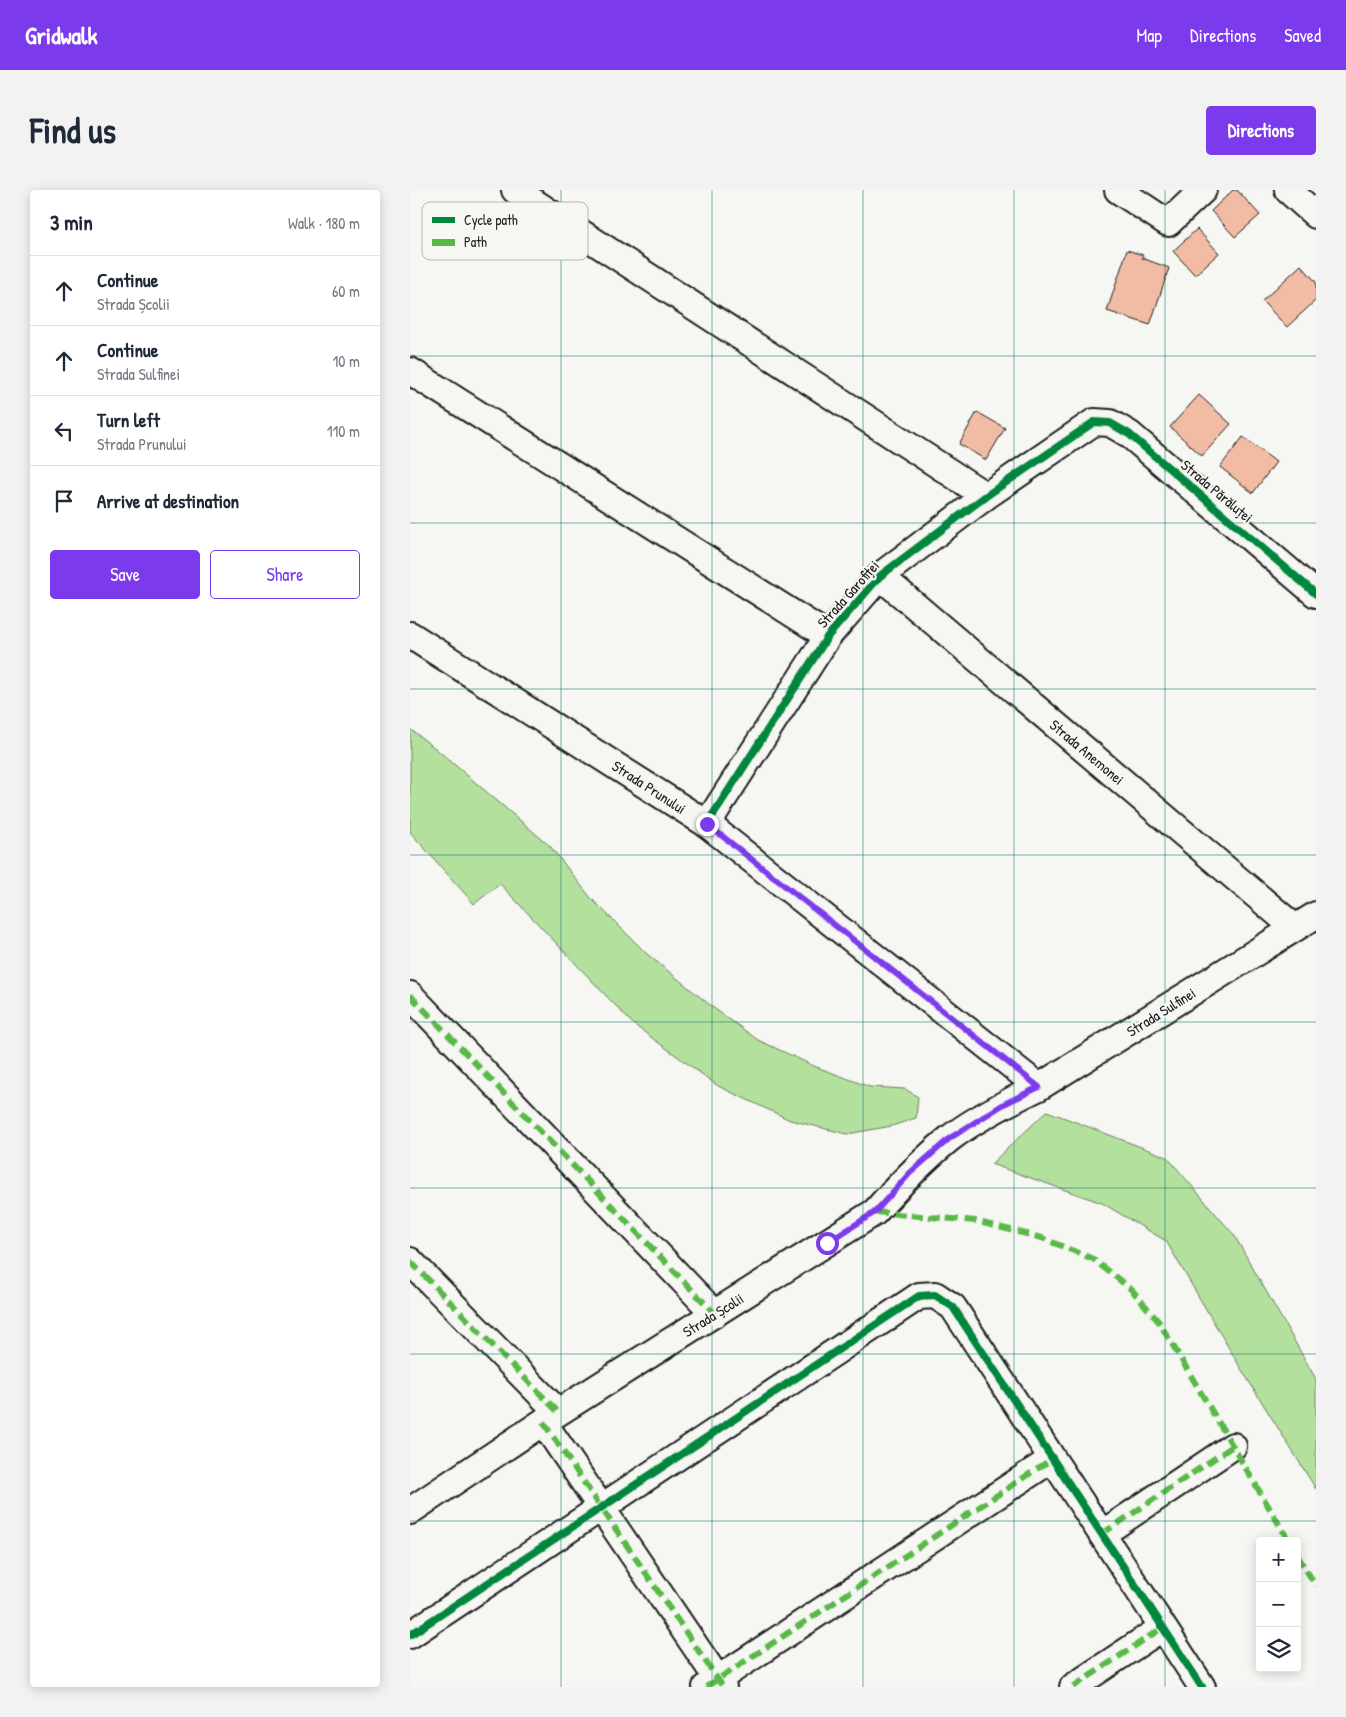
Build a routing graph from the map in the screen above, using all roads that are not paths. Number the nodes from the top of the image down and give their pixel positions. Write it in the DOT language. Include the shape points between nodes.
graph roads {
  1 [pos="515,190"];
  2 [pos="1118,190"];
  3 [pos="1202,190"];
  4 [pos="1288,190"];
  5 [pos="533,202"];
  6 [pos="1316,215"];
  7 [pos="588,237"];
  8 [pos="410,370"];
  9 [pos="1094,422"];
  10 [pos="986,496"];
  11 [pos="880,576"];
  12 [pos="1316,594"];
  13 [pos="410,635"];
  14 [pos="828,636"];
  15 [pos="707,824"];
  16 [pos="1306,921"];
  17 [pos="410,995"];
  18 [pos="1039,1087"];
  19 [pos="1004,1104"];
  20 [pos="410,1261"];
  21 [pos="715,1314"];
  22 [pos="551,1417"];
  23 [pos="1233,1446"];
  24 [pos="1052,1458"];
  25 [pos="602,1507"];
  26 [pos="410,1510"];
  27 [pos="1102,1534"];
  28 [pos="1162,1628"];
  29 [pos="410,1635"];
  30 [pos="716,1684"];
  31 [pos="1074,1687"];
  32 [pos="1202,1687"];
  1 -- 5 [label="street"];
  2 -- 3 [label="street" via="1168,223"];
  4 -- 6 [label="street"];
  7 -- 10 [label="street"];
  8 -- 14 [label="street"];
  9 -- 10 [label="street, Strada Garofiței"];
  9 -- 12 [label="street, Strada Părăluței" via="1110,423 1129,434"];
  10 -- 11 [label="street, Strada Garofiței"];
  11 -- 14 [label="street, Strada Garofiței"];
  11 -- 16 [label="street, Strada Anemonei"];
  13 -- 15 [label="street, Strada Prunului"];
  14 -- 15 [label="street, Strada Garofiței"];
  15 -- 18 [label="street, Strada Prunului"];
  16 -- 18 [label="street, Strada Sulfinei"];
  17 -- 21 [label="street"];
  18 -- 19 [label="street, Strada Sulfinei"];
  19 -- 21 [label="street, Strada Școlii" via="950,1138 910,1173 875,1212"];
  20 -- 22 [label="street"];
  21 -- 22 [label="street, Strada Școlii"];
  22 -- 25 [label="street"];
  22 -- 26 [label="street, Strada Școlii"];
  23 -- 27 [label="street"];
  24 -- 25 [label="street" via="952,1307 936,1295 918,1296"];
  24 -- 27 [label="street"];
  24 -- 30 [label="street"];
  25 -- 29 [label="street"];
  25 -- 30 [label="street"];
  27 -- 28 [label="street"];
  28 -- 31 [label="street"];
  28 -- 32 [label="street"];
}
